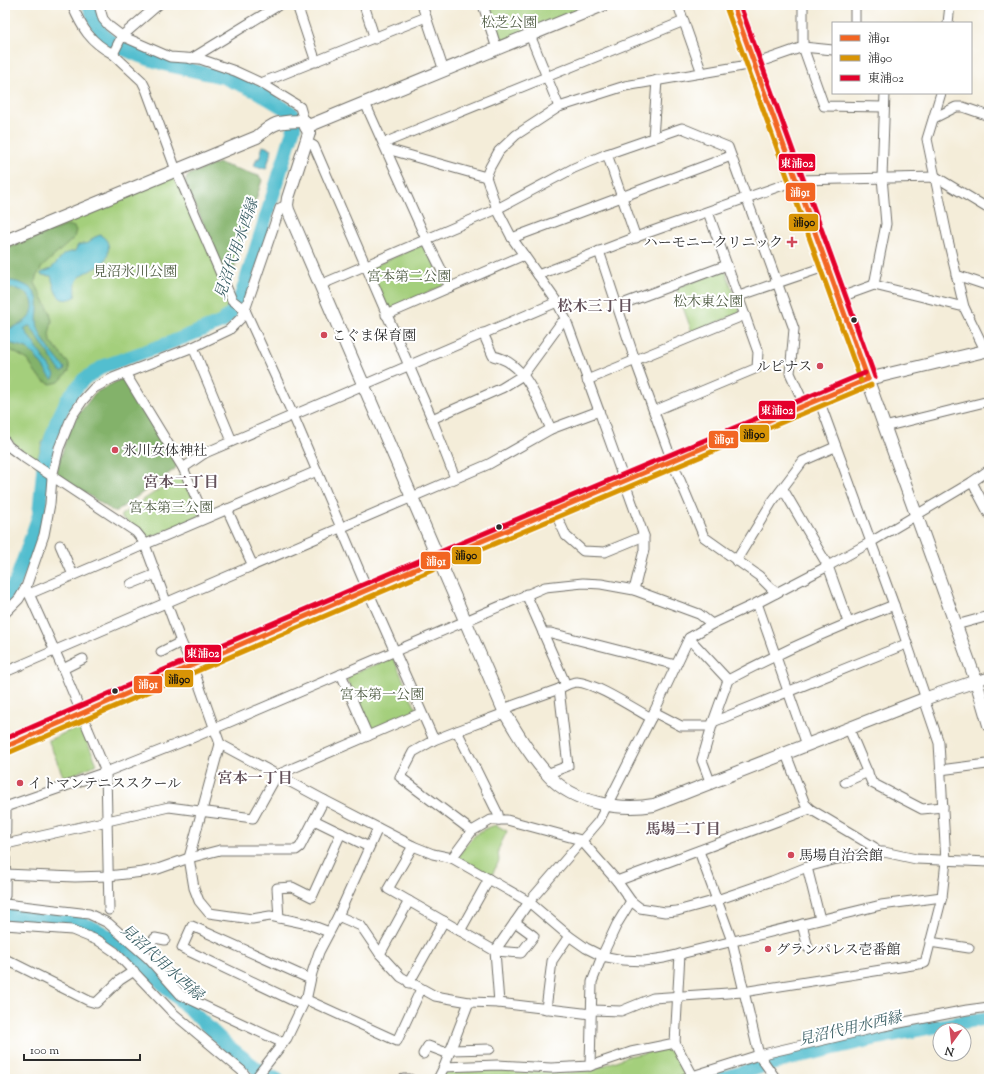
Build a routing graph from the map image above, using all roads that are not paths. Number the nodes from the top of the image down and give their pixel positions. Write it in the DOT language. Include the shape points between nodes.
graph roads {
  1 [pos="72,5"];
  2 [pos="99,5"];
  3 [pos="158,5"];
  4 [pos="279,5"];
  5 [pos="297,5"];
  6 [pos="364,5"];
  7 [pos="422,5"];
  8 [pos="483,5"];
  9 [pos="603,5"];
  10 [pos="678,5"];
  11 [pos="733,5"];
  12 [pos="803,5"];
  13 [pos="855,5"];
  14 [pos="950,5"];
  15 [pos="426,17"];
  16 [pos="684,21"];
  17 [pos="855,22"];
  18 [pos="948,22"];
  19 [pos="530,35"];
  20 [pos="122,36"];
  21 [pos="375,39"];
  22 [pos="803,47"];
  23 [pos="497,49"];
  24 [pos="832,50"];
  25 [pos="114,52"];
  26 [pos="191,59"];
  27 [pos="316,62"];
  28 [pos="754,64"];
  29 [pos="444,71"];
  30 [pos="702,73"];
  31 [pos="547,76"];
  32 [pos="656,80"];
  33 [pos="261,83"];
  34 [pos="885,94"];
  35 [pos="941,94"];
  36 [pos="365,103"];
  37 [pos="559,107"];
  38 [pos="884,107"];
  39 [pos="989,116"];
  40 [pos="934,118"];
  41 [pos="305,124"];
  42 [pos="653,138"];
  43 [pos="306,142"];
  44 [pos="385,146"];
  45 [pos="607,154"];
  46 [pos="731,156"];
  47 [pos="176,170"];
  48 [pos="486,177"];
  49 [pos="882,177"];
  50 [pos="936,177"];
  51 [pos="797,180"];
  52 [pos="622,197"];
  53 [pos="747,198"];
  54 [pos="287,205"];
  55 [pos="497,209"];
  56 [pos="989,209"];
  57 [pos="708,212"];
  58 [pos="512,238"];
  59 [pos="636,238"];
  60 [pos="426,239"];
  61 [pos="5,241"];
  62 [pos="599,251"];
  63 [pos="524,255"];
  64 [pos="365,265"];
  65 [pos="727,265"];
  66 [pos="827,266"];
  67 [pos="538,275"];
  68 [pos="956,275"];
  69 [pos="778,284"];
  70 [pos="320,285"];
  71 [pos="874,285"];
  72 [pos="989,286"];
  73 [pos="450,288"];
  74 [pos="738,296"];
  75 [pos="838,298"];
  76 [pos="557,302"];
  77 [pos="617,306"];
  78 [pos="964,307"];
  79 [pos="245,310"];
  80 [pos="386,315"];
  81 [pos="745,315"];
  82 [pos="566,320"];
  83 [pos="483,334"];
  84 [pos="193,347"];
  85 [pos="987,350"];
  86 [pos="635,360"];
  87 [pos="408,365"];
  88 [pos="126,373"];
  89 [pos="523,375"];
  90 [pos="868,379"];
  91 [pos="587,380"];
  92 [pos="363,384"];
  93 [pos="819,400"];
  94 [pos="989,401"];
  95 [pos="805,406"];
  96 [pos="599,411"];
  97 [pos="654,411"];
  98 [pos="293,415"];
  99 [pos="432,419"];
  100 [pos="884,426"];
  101 [pos="551,429"];
  102 [pos="5,441"];
  103 [pos="232,441"];
  104 [pos="835,447"];
  105 [pos="672,461"];
  106 [pos="183,468"];
  107 [pos="989,470"];
  108 [pos="317,471"];
  109 [pos="50,476"];
  110 [pos="455,478"];
  111 [pos="624,481"];
  112 [pos="972,482"];
  113 [pos="783,489"];
  114 [pos="411,497"];
  115 [pos="227,509"];
  116 [pos="554,510"];
  117 [pos="989,514"];
  118 [pos="917,515"];
  119 [pos="205,518"];
  120 [pos="342,528"];
  121 [pos="644,536"];
  122 [pos="871,542"];
  123 [pos="145,544"];
  124 [pos="60,545"];
  125 [pos="439,560"];
  126 [pos="736,561"];
  127 [pos="253,566"];
  128 [pos="828,566"];
  129 [pos="156,574"];
  130 [pos="73,575"];
  131 [pos="132,584"];
  132 [pos="28,590"];
  133 [pos="634,590"];
  134 [pos="368,591"];
  135 [pos="776,593"];
  136 [pos="526,594"];
  137 [pos="167,602"];
  138 [pos="757,603"];
  139 [pos="894,606"];
  140 [pos="5,612"];
  141 [pos="989,616"];
  142 [pos="465,622"];
  143 [pos="848,622"];
  144 [pos="712,624"];
  145 [pos="956,625"];
  146 [pos="543,633"];
  147 [pos="689,638"];
  148 [pos="181,642"];
  149 [pos="906,644"];
  150 [pos="54,651"];
  151 [pos="395,651"];
  152 [pos="161,652"];
  153 [pos="775,655"];
  154 [pos="83,659"];
  155 [pos="192,665"];
  156 [pos="676,665"];
  157 [pos="63,669"];
  158 [pos="5,672"];
  159 [pos="341,674"];
  160 [pos="989,677"];
  161 [pos="728,680"];
  162 [pos="976,681"];
  163 [pos="563,687"];
  164 [pos="788,692"];
  165 [pos="925,699"];
  166 [pos="504,711"];
  167 [pos="421,713"];
  168 [pos="81,714"];
  169 [pos="652,715"];
  170 [pos="712,724"];
  171 [pos="989,725"];
  172 [pos="214,729"];
  173 [pos="849,729"];
  174 [pos="457,731"];
  175 [pos="368,736"];
  176 [pos="434,740"];
  177 [pos="220,744"];
  178 [pos="807,745"];
  179 [pos="5,747"];
  180 [pos="786,754"];
  181 [pos="987,764"];
  182 [pos="940,770"];
  183 [pos="106,772"];
  184 [pos="868,772"];
  185 [pos="277,775"];
  186 [pos="548,776"];
  187 [pos="845,782"];
  188 [pos="711,784"];
  189 [pos="324,800"];
  190 [pos="607,805"];
  191 [pos="5,807"];
  192 [pos="943,807"];
  193 [pos="810,809"];
  194 [pos="202,811"];
  195 [pos="314,820"];
  196 [pos="499,820"];
  197 [pos="107,821"];
  198 [pos="378,828"];
  199 [pos="472,831"];
  200 [pos="341,833"];
  201 [pos="581,840"];
  202 [pos="6,844"];
  203 [pos="413,846"];
  204 [pos="369,847"];
  205 [pos="699,851"];
  206 [pos="876,852"];
  207 [pos="190,858"];
  208 [pos="452,858"];
  209 [pos="946,861"];
  210 [pos="989,862"];
  211 [pos="807,867"];
  212 [pos="5,874"];
  213 [pos="108,876"];
  214 [pos="489,879"];
  215 [pos="617,881"];
  216 [pos="5,896"];
  217 [pos="942,897"];
  218 [pos="717,900"];
  219 [pos="409,901"];
  220 [pos="631,901"];
  221 [pos="529,902"];
  222 [pos="5,904"];
  223 [pos="108,916"];
  224 [pos="338,916"];
  225 [pos="279,918"];
  226 [pos="820,919"];
  227 [pos="444,921"];
  228 [pos="515,922"];
  229 [pos="802,924"];
  230 [pos="5,925"];
  231 [pos="460,930"];
  232 [pos="329,932"];
  233 [pos="569,936"];
  234 [pos="165,940"];
  235 [pos="732,941"];
  236 [pos="930,942"];
  237 [pos="808,948"];
  238 [pos="969,948"];
  239 [pos="495,951"];
  240 [pos="143,953"];
  241 [pos="380,954"];
  242 [pos="680,954"];
  243 [pos="602,956"];
  244 [pos="5,959"];
  245 [pos="134,971"];
  246 [pos="310,979"];
  247 [pos="409,983"];
  248 [pos="421,990"];
  249 [pos="743,992"];
  250 [pos="678,995"];
  251 [pos="304,1002"];
  252 [pos="469,1002"];
  253 [pos="499,1003"];
  254 [pos="989,1007"];
  255 [pos="546,1009"];
  256 [pos="592,1012"];
  257 [pos="283,1043"];
  258 [pos="675,1043"];
  259 [pos="490,1049"];
  260 [pos="451,1050"];
  261 [pos="424,1054"];
  262 [pos="759,1055"];
  263 [pos="590,1066"];
  264 [pos="444,1067"];
  265 [pos="693,1076"];
  266 [pos="256,1078"];
  267 [pos="248,1079"];
  268 [pos="402,1079"];
  269 [pos="410,1079"];
  270 [pos="438,1079"];
  271 [pos="683,1079"];
  272 [pos="776,1079"];
  1 -- 25 [label="street" via="88,36 103,49"];
  2 -- 20 [label="street" via="103,19"];
  3 -- 20 [label="street"];
  4 -- 26 [label="street"];
  5 -- 27 [label="street"];
  6 -- 21 [label="street"];
  7 -- 15 [label="street"];
  8 -- 23 [label="street"];
  9 -- 19 [label="street"];
  10 -- 16 [label="street"];
  11 -- 28 [label="street"];
  12 -- 22 [label="street"];
  13 -- 17 [label="street"];
  14 -- 18 [label="street"];
  15 -- 21 [label="street"];
  15 -- 29 [label="street"];
  16 -- 30 [label="street"];
  16 -- 31 [label="street"];
  19 -- 23 [label="street"];
  19 -- 31 [label="street"];
  20 -- 25 [label="street"];
  20 -- 26 [label="street" via="170,57"];
  21 -- 27 [label="street"];
  22 -- 24 [label="street"];
  22 -- 28 [label="street"];
  22 -- 38 [label="street" via="824,106"];
  23 -- 29 [label="street"];
  25 -- 47 [label="street" via="142,81"];
  26 -- 33 [label="street" via="200,59 235,70"];
  27 -- 33 [label="street"];
  28 -- 30 [label="street"];
  28 -- 51 [label="street"];
  29 -- 36 [label="street"];
  30 -- 32 [label="street"];
  31 -- 37 [label="street"];
  31 -- 44 [label="street"];
  32 -- 37 [label="street" via="625,86"];
  32 -- 42 [label="street"];
  33 -- 41 [label="street" via="300,107"];
  34 -- 38 [label="street"];
  35 -- 40 [label="street"];
  36 -- 41 [label="street"];
  36 -- 44 [label="street"];
  37 -- 48 [label="street" via="516,135 499,151"];
  38 -- 49 [label="street"];
  39 -- 40 [label="street" via="956,107"];
  40 -- 50 [label="street" via="927,139"];
  41 -- 43 [label="street" via="309,133"];
  41 -- 47 [label="street" via="278,122 257,137"];
  42 -- 45 [label="street"];
  42 -- 46 [label="street" via="682,128 728,147"];
  43 -- 54 [label="street"];
  43 -- 64 [label="street" via="314,146"];
  44 -- 48 [label="street"];
  44 -- 60 [label="street"];
  45 -- 52 [label="street"];
  45 -- 55 [label="street" via="574,168"];
  46 -- 52 [label="street"];
  46 -- 53 [label="street"];
  47 -- 61 [label="street"];
  47 -- 79 [label="street" via="232,300"];
  48 -- 55 [label="street"];
  49 -- 50 [label="street"];
  49 -- 51 [label="street"];
  49 -- 71 [label="street" via="886,224"];
  50 -- 56 [label="street"];
  50 -- 68 [label="street"];
  51 -- 53 [label="street"];
  51 -- 66 [label="street"];
  52 -- 58 [label="street"];
  52 -- 59 [label="street"];
  53 -- 57 [label="street"];
  53 -- 69 [label="street"];
  54 -- 70 [label="street"];
  54 -- 79 [label="street" via="280,208"];
  55 -- 58 [label="street"];
  55 -- 60 [label="street"];
  57 -- 59 [label="street"];
  57 -- 65 [label="street"];
  58 -- 63 [label="street"];
  59 -- 62 [label="street"];
  60 -- 64 [label="street"];
  60 -- 73 [label="street"];
  62 -- 67 [label="street"];
  62 -- 77 [label="street"];
  63 -- 67 [label="street"];
  63 -- 73 [label="street"];
  64 -- 70 [label="street"];
  64 -- 80 [label="street"];
  65 -- 74 [label="street"];
  65 -- 77 [label="street"];
  66 -- 69 [label="street"];
  66 -- 75 [label="street"];
  67 -- 76 [label="street"];
  68 -- 72 [label="street"];
  68 -- 78 [label="street"];
  69 -- 74 [label="street"];
  69 -- 95 [label="street" via="794,329 790,373"];
  70 -- 92 [label="street"];
  71 -- 75 [label="street"];
  71 -- 78 [label="street"];
  73 -- 80 [label="street"];
  74 -- 81 [label="street"];
  75 -- 90 [label="street"];
  76 -- 82 [label="street"];
  76 -- 83 [label="street"];
  77 -- 86 [label="street"];
  78 -- 85 [label="street"];
  79 -- 84 [label="street" via="229,330"];
  79 -- 98 [label="street"];
  80 -- 87 [label="street"];
  81 -- 86 [label="street"];
  81 -- 97 [label="street" via="758,352 757,368"];
  82 -- 89 [label="street" via="561,323"];
  82 -- 91 [label="street"];
  83 -- 87 [label="street"];
  83 -- 89 [label="street" via="493,356 500,358"];
  84 -- 88 [label="street"];
  84 -- 103 [label="street"];
  85 -- 90 [label="street"];
  86 -- 91 [label="street"];
  86 -- 97 [label="street"];
  87 -- 92 [label="street"];
  87 -- 99 [label="street"];
  88 -- 106 [label="street"];
  88 -- 109 [label="street" via="94,388 83,400 64,433"];
  89 -- 99 [label="street" via="502,388"];
  89 -- 101 [label="street"];
  90 -- 93 [label="street"];
  90 -- 100 [label="street"];
  91 -- 96 [label="street"];
  92 -- 98 [label="street"];
  92 -- 114 [label="street"];
  93 -- 95 [label="street"];
  93 -- 104 [label="street"];
  94 -- 100 [label="street"];
  95 -- 105 [label="street"];
  96 -- 101 [label="street"];
  96 -- 111 [label="street"];
  97 -- 105 [label="street"];
  98 -- 103 [label="street"];
  98 -- 108 [label="street"];
  99 -- 110 [label="street"];
  100 -- 118 [label="street"];
  101 -- 110 [label="street" via="489,464"];
  102 -- 109 [label="street" via="15,452"];
  103 -- 106 [label="street" via="205,453"];
  104 -- 113 [label="street" via="803,461"];
  104 -- 122 [label="street"];
  105 -- 111 [label="street"];
  105 -- 126 [label="street" via="704,537"];
  106 -- 119 [label="street"];
  107 -- 112 [label="street"];
  108 -- 115 [label="street"];
  108 -- 120 [label="street"];
  109 -- 123 [label="street" via="136,532"];
  109 -- 132 [label="street" via="50,504"];
  110 -- 114 [label="street"];
  111 -- 116 [label="street"];
  111 -- 121 [label="street"];
  112 -- 117 [label="street"];
  112 -- 118 [label="street"];
  113 -- 126 [label="street" via="772,502"];
  113 -- 128 [label="street"];
  114 -- 120 [label="street"];
  114 -- 125 [label="street"];
  115 -- 119 [label="street"];
  115 -- 127 [label="street"];
  116 -- 121 [label="street" via="566,536 583,551 606,552"];
  116 -- 125 [label="street"];
  118 -- 122 [label="street"];
  118 -- 145 [label="street"];
  119 -- 123 [label="street"];
  120 -- 127 [label="street"];
  120 -- 134 [label="street"];
  121 -- 133 [label="street" via="644,550"];
  122 -- 128 [label="street"];
  122 -- 139 [label="street"];
  123 -- 129 [label="street"];
  123 -- 130 [label="street"];
  124 -- 130 [label="street"];
  125 -- 134 [label="street"];
  125 -- 142 [label="street"];
  126 -- 135 [label="street" via="758,576"];
  127 -- 137 [label="street"];
  128 -- 135 [label="street"];
  128 -- 143 [label="street"];
  129 -- 131 [label="street"];
  129 -- 137 [label="street"];
  130 -- 132 [label="street"];
  132 -- 140 [label="street"];
  132 -- 150 [label="street"];
  133 -- 136 [label="street" via="583,583 545,587"];
  133 -- 144 [label="street" via="699,614"];
  134 -- 151 [label="street"];
  134 -- 155 [label="street"];
  135 -- 138 [label="street"];
  136 -- 142 [label="street"];
  136 -- 146 [label="street"];
  137 -- 148 [label="street"];
  137 -- 150 [label="street"];
  138 -- 144 [label="street"];
  138 -- 153 [label="street"];
  139 -- 143 [label="street"];
  139 -- 149 [label="street"];
  141 -- 145 [label="street"];
  142 -- 151 [label="street"];
  142 -- 166 [label="street"];
  143 -- 153 [label="street"];
  144 -- 147 [label="street"];
  145 -- 162 [label="street"];
  146 -- 156 [label="street" via="551,632"];
  146 -- 163 [label="street"];
  147 -- 156 [label="street"];
  147 -- 161 [label="street"];
  148 -- 152 [label="street"];
  148 -- 155 [label="street"];
  149 -- 164 [label="street"];
  149 -- 165 [label="street"];
  150 -- 157 [label="street"];
  150 -- 158 [label="street"];
  151 -- 159 [label="street"];
  151 -- 167 [label="street"];
  153 -- 161 [label="street"];
  153 -- 164 [label="street"];
  154 -- 157 [label="street"];
  155 -- 168 [label="street"];
  155 -- 172 [label="street"];
  156 -- 169 [label="street"];
  157 -- 168 [label="street"];
  159 -- 172 [label="street"];
  159 -- 175 [label="street"];
  160 -- 162 [label="street"];
  161 -- 170 [label="street"];
  162 -- 165 [label="street"];
  162 -- 171 [label="street"];
  163 -- 166 [label="street"];
  163 -- 169 [label="street" via="576,682 594,687"];
  163 -- 186 [label="street" via="568,766"];
  164 -- 170 [label="street"];
  164 -- 178 [label="street"];
  165 -- 173 [label="street"];
  165 -- 182 [label="street" via="939,743"];
  166 -- 174 [label="street"];
  166 -- 186 [label="street"];
  167 -- 175 [label="street"];
  167 -- 176 [label="street"];
  168 -- 179 [label="street"];
  168 -- 183 [label="street"];
  169 -- 170 [label="street" via="681,726"];
  169 -- 190 [label="street"];
  170 -- 188 [label="street" via="702,760"];
  172 -- 177 [label="street"];
  172 -- 183 [label="street"];
  173 -- 178 [label="street"];
  173 -- 184 [label="street"];
  174 -- 176 [label="street"];
  174 -- 196 [label="street"];
  175 -- 185 [label="street"];
  176 -- 199 [label="street" via="413,752 400,777"];
  177 -- 185 [label="street"];
  177 -- 194 [label="street"];
  178 -- 180 [label="street"];
  180 -- 188 [label="street"];
  180 -- 193 [label="street" via="804,804"];
  181 -- 182 [label="street"];
  182 -- 192 [label="street"];
  183 -- 191 [label="street"];
  183 -- 197 [label="street"];
  184 -- 187 [label="street"];
  184 -- 192 [label="street" via="872,782 922,809"];
  185 -- 189 [label="street"];
  185 -- 194 [label="street" via="253,818"];
  186 -- 190 [label="street" via="566,790 584,799"];
  188 -- 190 [label="street" via="654,805"];
  189 -- 195 [label="street"];
  189 -- 198 [label="street"];
  190 -- 201 [label="street" via="599,821"];
  191 -- 202 [label="street"];
  192 -- 209 [label="street"];
  193 -- 205 [label="street"];
  193 -- 206 [label="street" via="874,847"];
  194 -- 197 [label="street" via="169,807"];
  194 -- 207 [label="street"];
  195 -- 200 [label="street"];
  195 -- 207 [label="street" via="296,850 220,850"];
  196 -- 199 [label="street" via="491,820"];
  196 -- 201 [label="street"];
  197 -- 202 [label="street"];
  197 -- 213 [label="street"];
  198 -- 203 [label="street"];
  198 -- 204 [label="street"];
  199 -- 208 [label="street"];
  200 -- 204 [label="street"];
  200 -- 225 [label="street" via="312,897 292,887 277,888"];
  201 -- 215 [label="street"];
  201 -- 221 [label="street"];
  202 -- 212 [label="street"];
  203 -- 208 [label="street"];
  203 -- 219 [label="street" via="388,889"];
  204 -- 224 [label="street"];
  205 -- 215 [label="street"];
  205 -- 218 [label="street"];
  206 -- 209 [label="street"];
  206 -- 211 [label="street" via="837,858"];
  207 -- 213 [label="street" via="151,871"];
  207 -- 225 [label="street" via="194,888 199,901 209,913 252,919 270,916"];
  208 -- 214 [label="street"];
  209 -- 210 [label="street"];
  209 -- 217 [label="street"];
  211 -- 218 [label="street"];
  211 -- 226 [label="street"];
  212 -- 213 [label="street"];
  212 -- 216 [label="street"];
  213 -- 223 [label="street"];
  214 -- 221 [label="street"];
  214 -- 231 [label="street"];
  215 -- 220 [label="street"];
  217 -- 226 [label="street" via="881,905"];
  217 -- 236 [label="street"];
  218 -- 220 [label="street" via="665,912 640,908"];
  218 -- 235 [label="street"];
  219 -- 227 [label="street"];
  219 -- 241 [label="street"];
  220 -- 243 [label="street"];
  221 -- 228 [label="street"];
  221 -- 233 [label="street"];
  222 -- 223 [label="street"];
  223 -- 240 [label="street"];
  224 -- 232 [label="street"];
  224 -- 241 [label="street" via="361,926"];
  225 -- 232 [label="street" via="308,924"];
  226 -- 229 [label="street"];
  227 -- 231 [label="street"];
  227 -- 247 [label="street"];
  228 -- 239 [label="street"];
  228 -- 239 [label="street" via="534,936 521,954"];
  229 -- 235 [label="street"];
  229 -- 237 [label="street"];
  230 -- 245 [label="street" via="72,930 99,941 115,952"];
  231 -- 239 [label="street"];
  232 -- 246 [label="street"];
  233 -- 243 [label="street"];
  233 -- 255 [label="street" via="552,961"];
  234 -- 240 [label="street" via="155,938"];
  235 -- 242 [label="street"];
  235 -- 249 [label="street"];
  236 -- 238 [label="street"];
  236 -- 249 [label="street" via="925,963"];
  239 -- 253 [label="street"];
  240 -- 257 [label="street" via="181,995"];
  241 -- 247 [label="street" via="400,977"];
  242 -- 243 [label="street" via="644,961"];
  242 -- 250 [label="street"];
  243 -- 256 [label="street" via="592,982"];
  244 -- 245 [label="street" via="96,1003 120,980"];
  245 -- 267 [label="street" via="173,1013 242,1071"];
  246 -- 251 [label="street"];
  246 -- 251 [label="street" via="192,926 182,948"];
  247 -- 248 [label="street"];
  248 -- 251 [label="street" via="397,1041"];
  248 -- 252 [label="street" via="435,996"];
  249 -- 250 [label="street"];
  249 -- 262 [label="street"];
  250 -- 256 [label="street" via="653,998 621,1011"];
  250 -- 258 [label="street"];
  251 -- 257 [label="street"];
  252 -- 253 [label="street"];
  252 -- 260 [label="street"];
  253 -- 255 [label="street"];
  254 -- 262 [label="street" via="884,1026"];
  255 -- 256 [label="street"];
  256 -- 263 [label="street"];
  257 -- 266 [label="street"];
  258 -- 263 [label="street" via="630,1052"];
  258 -- 265 [label="street"];
  259 -- 260 [label="street"];
  260 -- 261 [label="street" via="444,1052 428,1046"];
  260 -- 264 [label="street"];
  262 -- 265 [label="street"];
  262 -- 272 [label="street"];
  263 -- 264 [label="street"];
  264 -- 270 [label="street"];
  265 -- 271 [label="street"];
  268 -- 269 [label="street"];
}
